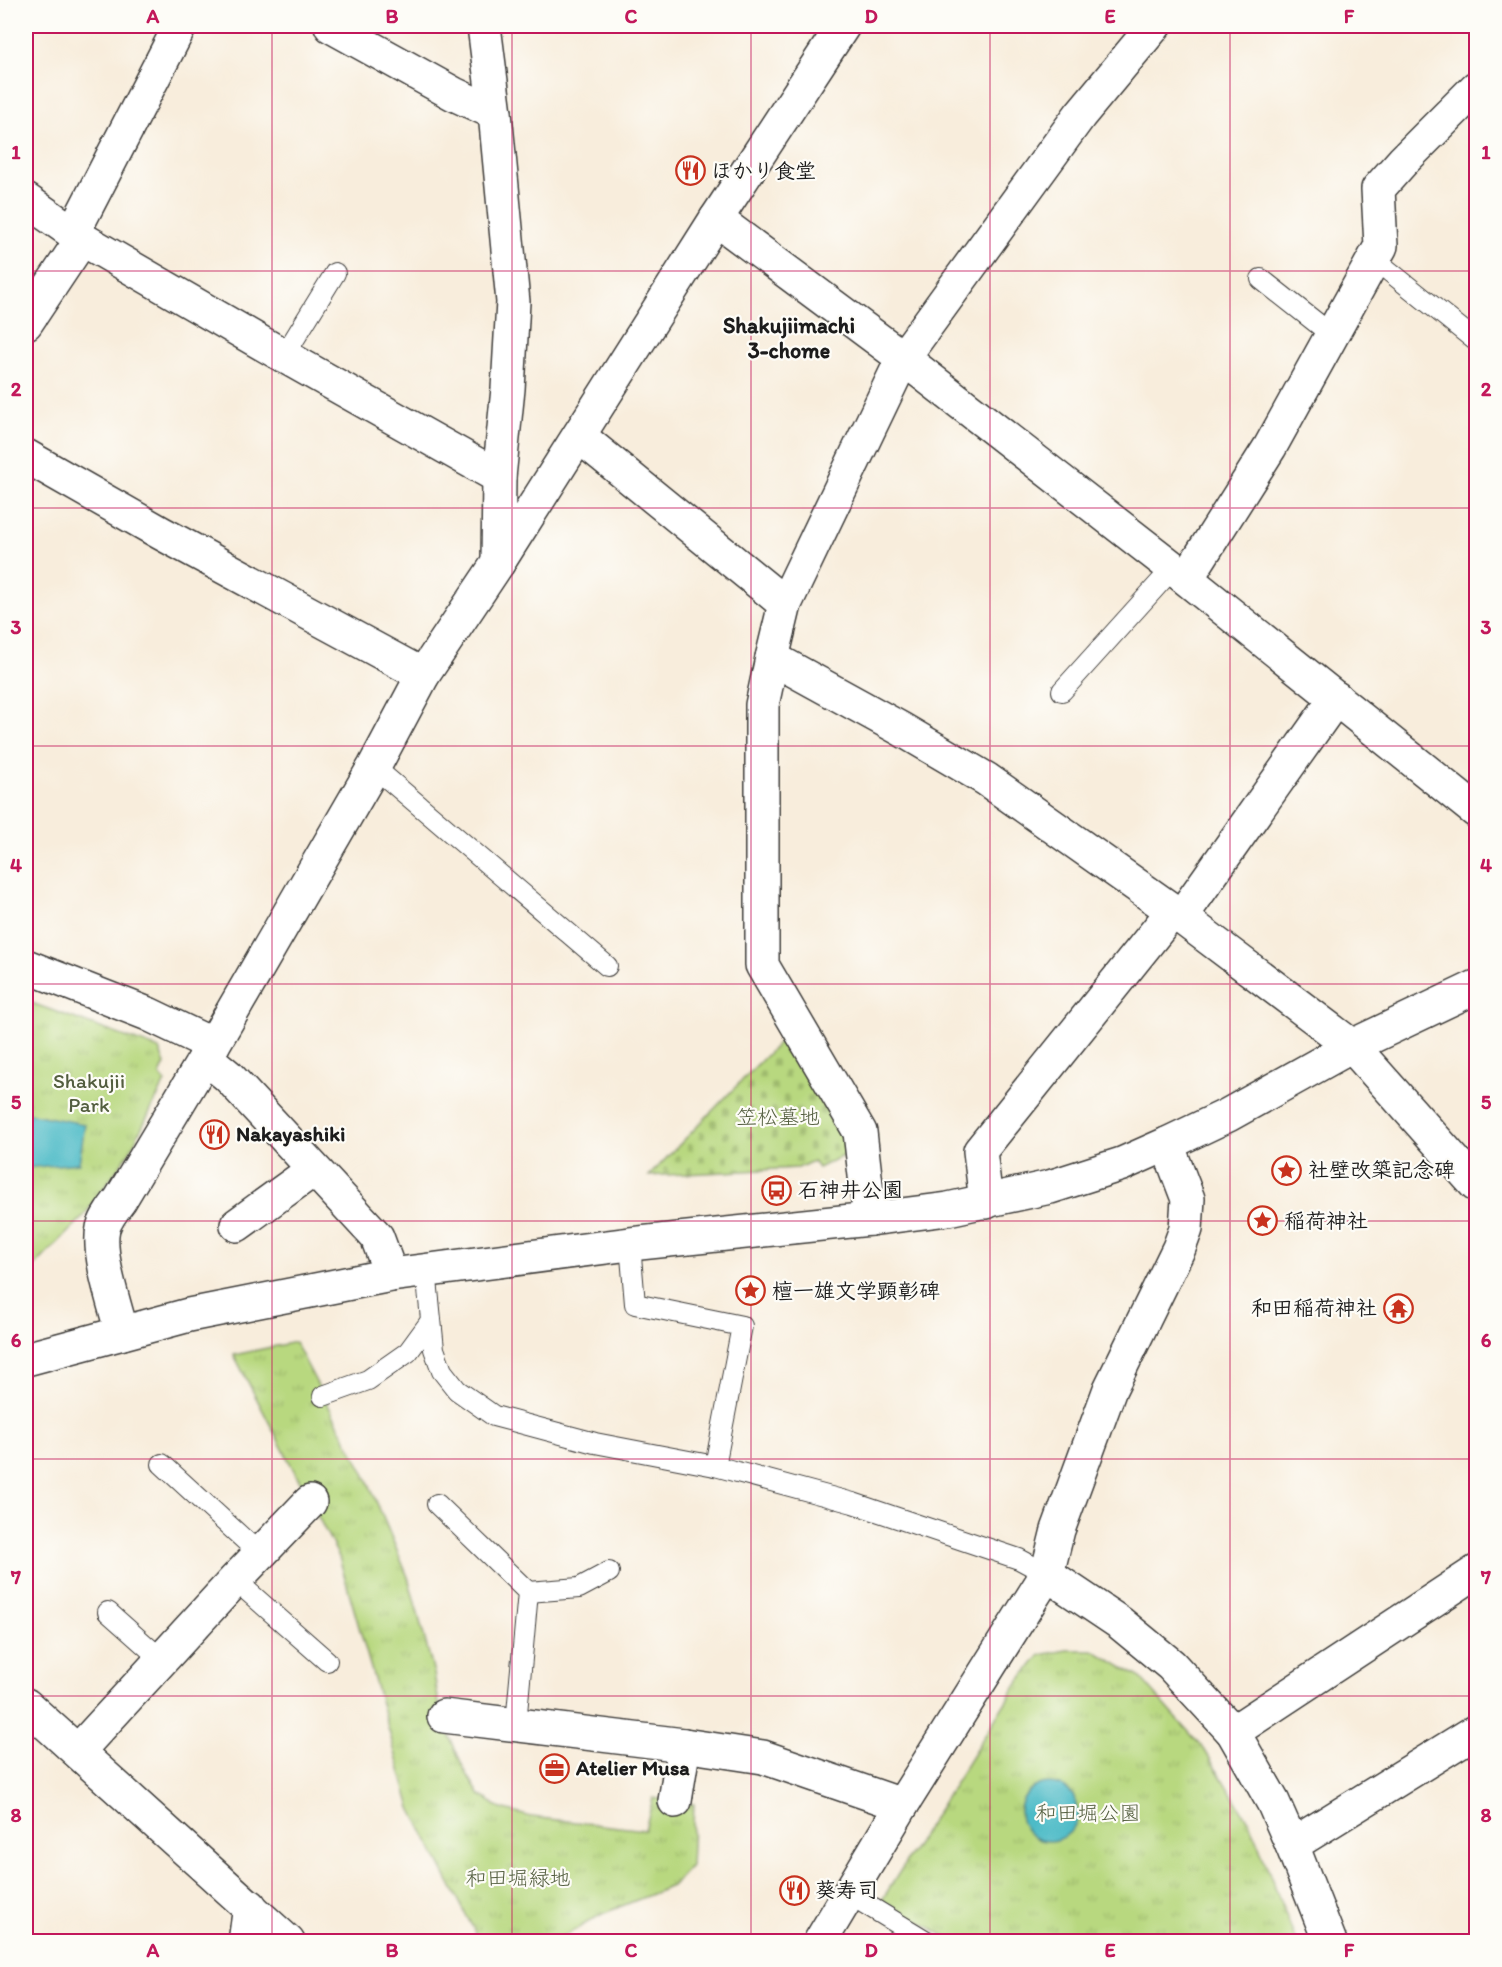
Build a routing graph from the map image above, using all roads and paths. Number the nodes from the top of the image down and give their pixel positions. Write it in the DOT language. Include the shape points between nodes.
graph roads {
  1 [pos="180,26"];
  2 [pos="331,26"];
  3 [pos="484,26"];
  4 [pos="843,26"];
  5 [pos="1154,26"];
  6 [pos="1476,88"];
  7 [pos="495,113"];
  8 [pos="26,200"];
  9 [pos="716,219"];
  10 [pos="77,236"];
  11 [pos="1374,259"];
  12 [pos="335,273"];
  13 [pos="1261,279"];
  14 [pos="26,323"];
  15 [pos="1332,335"];
  16 [pos="1476,341"];
  17 [pos="284,356"];
  18 [pos="903,358"];
  19 [pos="579,436"];
  20 [pos="26,456"];
  21 [pos="499,477"];
  22 [pos="498,563"];
  23 [pos="1180,573"];
  24 [pos="785,604"];
  25 [pos="772,658"];
  26 [pos="423,675"];
  27 [pos="1062,691"];
  28 [pos="1336,698"];
  29 [pos="374,767"];
  30 [pos="1476,811"];
  31 [pos="1177,914"];
  32 [pos="26,966"];
  33 [pos="607,966"];
  34 [pos="1476,987"];
  35 [pos="1352,1046"];
  36 [pos="209,1051"];
  37 [pos="1167,1144"];
  38 [pos="313,1170"];
  39 [pos="1476,1185"];
  40 [pos="986,1202"];
  41 [pos="870,1219"];
  42 [pos="237,1225"];
  43 [pos="630,1244"];
  44 [pos="426,1270"];
  45 [pos="391,1275"];
  46 [pos="430,1322"];
  47 [pos="122,1333"];
  48 [pos="26,1359"];
  49 [pos="323,1396"];
  50 [pos="162,1464"];
  51 [pos="715,1466"];
  52 [pos="310,1502"];
  53 [pos="437,1504"];
  54 [pos="261,1555"];
  55 [pos="609,1572"];
  56 [pos="1476,1572"];
  57 [pos="1047,1574"];
  58 [pos="235,1580"];
  59 [pos="528,1592"];
  60 [pos="108,1612"];
  61 [pos="162,1660"];
  62 [pos="327,1661"];
  63 [pos="26,1705"];
  64 [pos="444,1716"];
  65 [pos="516,1724"];
  66 [pos="1476,1731"];
  67 [pos="1233,1732"];
  68 [pos="684,1745"];
  69 [pos="78,1751"];
  70 [pos="675,1801"];
  71 [pos="902,1805"];
  72 [pos="1292,1845"];
  73 [pos="849,1894"];
  74 [pos="250,1906"];
  75 [pos="245,1941"];
  76 [pos="288,1941"];
  77 [pos="820,1941"];
  78 [pos="928,1941"];
  79 [pos="1330,1941"];
  1 -- 10 [label="street"];
  2 -- 7 [label="street"];
  3 -- 7 [label="street"];
  4 -- 9 [label="street"];
  5 -- 18 [label="street" via="1080,115"];
  6 -- 11 [label="street" via="1378,189 1381,246"];
  7 -- 21 [label="street" via="513,302"];
  8 -- 10 [label="street"];
  9 -- 18 [label="street"];
  9 -- 19 [label="street"];
  10 -- 14 [label="street"];
  10 -- 17 [label="street"];
  11 -- 15 [label="street"];
  11 -- 16 [label="lane"];
  12 -- 17 [label="lane"];
  13 -- 15 [label="lane"];
  15 -- 23 [label="street" via="1270,447"];
  17 -- 21 [label="street"];
  18 -- 23 [label="street"];
  18 -- 24 [label="street"];
  19 -- 22 [label="street"];
  19 -- 24 [label="street"];
  20 -- 26 [label="street"];
  21 -- 22 [label="street"];
  22 -- 26 [label="street"];
  23 -- 27 [label="lane"];
  23 -- 28 [label="street"];
  24 -- 25 [label="street"];
  25 -- 31 [label="street" via="986,778"];
  25 -- 41 [label="street" via="762,705 762,965 860,1132"];
  26 -- 29 [label="street"];
  28 -- 30 [label="street"];
  28 -- 31 [label="street"];
  29 -- 33 [label="lane"];
  29 -- 36 [label="street"];
  31 -- 35 [label="street"];
  31 -- 40 [label="street" via="980,1151"];
  32 -- 36 [label="street" via="148,1014"];
  34 -- 35 [label="street"];
  35 -- 37 [label="street"];
  35 -- 39 [label="street"];
  36 -- 38 [label="street"];
  36 -- 47 [label="street" via="104,1226 103,1258"];
  37 -- 40 [label="street" via="1071,1181"];
  37 -- 57 [label="street" via="1188,1199 1186,1229 1110,1389 1058,1530"];
  38 -- 42 [label="street"];
  38 -- 45 [label="street" via="377,1238"];
  40 -- 41 [label="street"];
  41 -- 43 [label="street"];
  43 -- 44 [label="street"];
  43 -- 51 [label="lane" via="635,1304 742,1326"];
  44 -- 45 [label="street"];
  44 -- 46 [label="lane"];
  45 -- 47 [label="street" via="189,1315"];
  46 -- 49 [label="lane" via="408,1352 384,1369 368,1380"];
  46 -- 51 [label="lane" via="442,1371 457,1390 494,1416 595,1443"];
  47 -- 48 [label="street"];
  50 -- 54 [label="lane"];
  51 -- 57 [label="lane" via="853,1503 1019,1559"];
  52 -- 54 [label="street"];
  53 -- 59 [label="lane"];
  54 -- 58 [label="street"];
  55 -- 59 [label="lane" via="579,1588"];
  56 -- 67 [label="street"];
  57 -- 67 [label="street" via="1120,1623 1171,1665"];
  57 -- 71 [label="street"];
  58 -- 61 [label="street"];
  58 -- 62 [label="lane"];
  59 -- 65 [label="lane"];
  60 -- 61 [label="lane"];
  61 -- 69 [label="street"];
  63 -- 69 [label="street"];
  64 -- 65 [label="street"];
  65 -- 68 [label="street"];
  66 -- 72 [label="street"];
  67 -- 72 [label="street" via="1273,1802"];
  68 -- 70 [label="street"];
  68 -- 71 [label="street" via="763,1757"];
  69 -- 74 [label="street"];
  71 -- 73 [label="street"];
  72 -- 79 [label="street"];
  73 -- 77 [label="street"];
  73 -- 78 [label="lane"];
  74 -- 75 [label="street"];
  74 -- 76 [label="street"];
}
